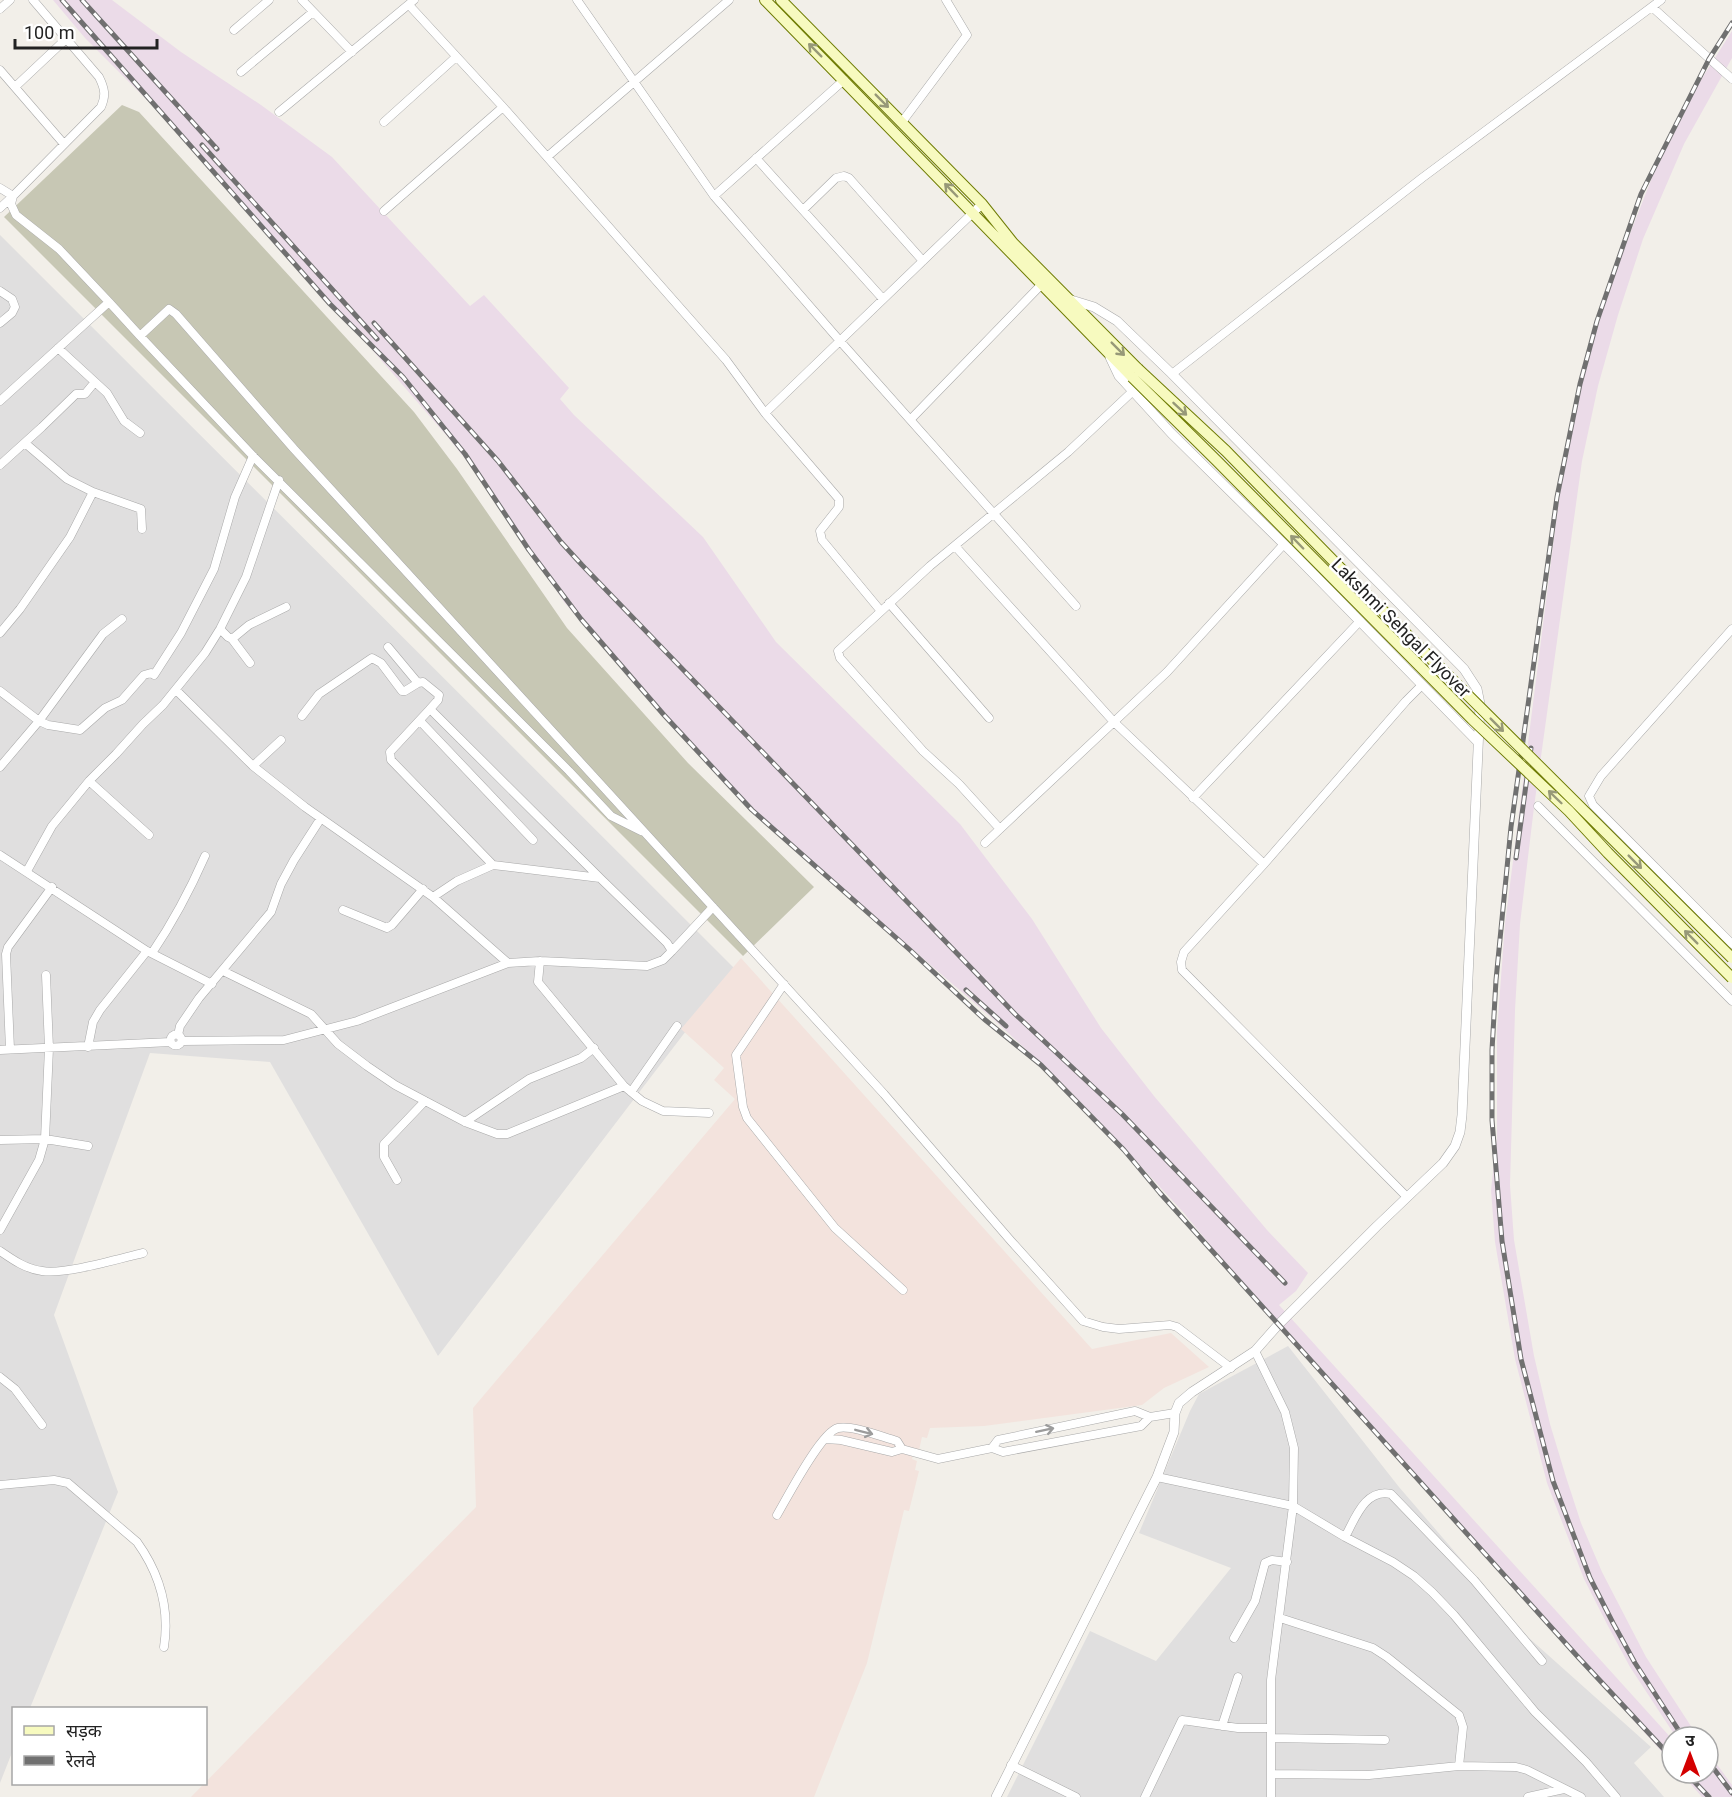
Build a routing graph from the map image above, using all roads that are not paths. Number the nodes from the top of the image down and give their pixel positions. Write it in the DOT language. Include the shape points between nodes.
graph roads {
  1 [pos="10,0"];
  2 [pos="33,0"];
  3 [pos="268,0"];
  4 [pos="302,0"];
  5 [pos="577,0"];
  6 [pos="729,0"];
  7 [pos="765,0"];
  8 [pos="781,0"];
  9 [pos="946,0"];
  10 [pos="1661,0"];
  11 [pos="412,2"];
  12 [pos="1652,7"];
  13 [pos="0,9"];
  14 [pos="313,12"];
  15 [pos="234,30"];
  16 [pos="66,39"];
  17 [pos="352,52"];
  18 [pos="456,57"];
  19 [pos="0,70"];
  20 [pos="241,72"];
  21 [pos="1732,79"];
  22 [pos="844,80"];
  23 [pos="634,82"];
  24 [pos="15,87"];
  25 [pos="503,107"];
  26 [pos="279,112"];
  27 [pos="384,122"];
  28 [pos="902,122"];
  29 [pos="64,144"];
  30 [pos="547,158"];
  31 [pos="756,158"];
  32 [pos="0,188"];
  33 [pos="13,196"];
  34 [pos="714,196"];
  35 [pos="982,204"];
  36 [pos="0,208"];
  37 [pos="803,210"];
  38 [pos="384,211"];
  39 [pos="973,213"];
  40 [pos="923,261"];
  41 [pos="1041,285"];
  42 [pos="0,291"];
  43 [pos="883,299"];
  44 [pos="1068,299"];
  45 [pos="109,302"];
  46 [pos="0,323"];
  47 [pos="140,336"];
  48 [pos="840,341"];
  49 [pos="58,348"];
  50 [pos="1108,353"];
  51 [pos="1135,373"];
  52 [pos="1172,375"];
  53 [pos="94,383"];
  54 [pos="1133,391"];
  55 [pos="0,400"];
  56 [pos="765,414"];
  57 [pos="911,419"];
  58 [pos="140,434"];
  59 [pos="25,443"];
  60 [pos="253,456"];
  61 [pos="0,465"];
  62 [pos="279,480"];
  63 [pos="93,492"];
  64 [pos="994,513"];
  65 [pos="142,529"];
  66 [pos="1284,544"];
  67 [pos="955,546"];
  68 [pos="889,603"];
  69 [pos="1076,606"];
  70 [pos="286,607"];
  71 [pos="880,610"];
  72 [pos="122,619"];
  73 [pos="1360,621"];
  74 [pos="220,629"];
  75 [pos="1732,629"];
  76 [pos="0,633"];
  77 [pos="232,639"];
  78 [pos="388,647"];
  79 [pos="250,663"];
  80 [pos="418,682"];
  81 [pos="1422,685"];
  82 [pos="176,690"];
  83 [pos="0,691"];
  84 [pos="430,709"];
  85 [pos="302,716"];
  86 [pos="989,718"];
  87 [pos="39,721"];
  88 [pos="420,721"];
  89 [pos="1114,722"];
  90 [pos="281,740"];
  91 [pos="1478,742"];
  92 [pos="253,766"];
  93 [pos="0,768"];
  94 [pos="89,781"];
  95 [pos="1193,798"];
  96 [pos="1538,806"];
  97 [pos="321,818"];
  98 [pos="1000,829"];
  99 [pos="644,831"];
  100 [pos="149,835"];
  101 [pos="533,840"];
  102 [pos="985,843"];
  103 [pos="0,855"];
  104 [pos="205,856"];
  105 [pos="1264,864"];
  106 [pos="493,865"];
  107 [pos="27,871"];
  108 [pos="600,878"];
  109 [pos="52,887"];
  110 [pos="423,889"];
  111 [pos="433,897"];
  112 [pos="713,907"];
  113 [pos="344,910"];
  114 [pos="1732,944"];
  115 [pos="672,951"];
  116 [pos="149,952"];
  117 [pos="1732,958"];
  118 [pos="540,961"];
  119 [pos="508,963"];
  120 [pos="223,971"];
  121 [pos="46,975"];
  122 [pos="1732,978"];
  123 [pos="212,984"];
  124 [pos="784,984"];
  125 [pos="1732,1001"];
  126 [pos="677,1026"];
  127 [pos="325,1030"];
  128 [pos="180,1038"];
  129 [pos="88,1047"];
  130 [pos="49,1048"];
  131 [pos="594,1048"];
  132 [pos="10,1049"];
  133 [pos="0,1050"];
  134 [pos="624,1086"];
  135 [pos="631,1092"];
  136 [pos="425,1101"];
  137 [pos="709,1113"];
  138 [pos="465,1122"];
  139 [pos="45,1139"];
  140 [pos="0,1140"];
  141 [pos="88,1146"];
  142 [pos="397,1180"];
  143 [pos="1406,1196"];
  144 [pos="0,1230"];
  145 [pos="0,1251"];
  146 [pos="143,1253"];
  147 [pos="903,1290"];
  148 [pos="1255,1351"];
  149 [pos="1231,1368"];
  150 [pos="0,1377"];
  151 [pos="1175,1413"];
  152 [pos="1150,1417"];
  153 [pos="42,1425"];
  154 [pos="825,1439"];
  155 [pos="992,1448"];
  156 [pos="902,1449"];
  157 [pos="1157,1477"];
  158 [pos="0,1485"];
  159 [pos="1293,1506"];
  160 [pos="777,1515"];
  161 [pos="1346,1538"];
  162 [pos="1287,1562"];
  163 [pos="1280,1618"];
  164 [pos="1234,1638"];
  165 [pos="164,1647"];
  166 [pos="1542,1661"];
  167 [pos="1238,1677"];
  168 [pos="1222,1726"];
  169 [pos="1270,1728"];
  170 [pos="1271,1737"];
  171 [pos="1385,1740"];
  172 [pos="1011,1765"];
  173 [pos="1459,1766"];
  174 [pos="1271,1774"];
  175 [pos="1566,1792"];
  176 [pos="996,1797"];
  177 [pos="1076,1797"];
  178 [pos="1145,1797"];
  179 [pos="1271,1797"];
  180 [pos="1528,1797"];
  181 [pos="1581,1797"];
  182 [pos="1616,1797"];
  1 -- 13 [label="street"];
  2 -- 16 [label="street"];
  3 -- 15 [label="street"];
  4 -- 14 [label="street"];
  5 -- 23 [label="street"];
  6 -- 23 [label="street"];
  22 -- 7 [label="main road, Lakshmi Sehgal Flyover, one-way"];
  8 -- 28 [label="main road, Lakshmi Sehgal Flyover, one-way"];
  9 -- 28 [label="street" via="967,34"];
  10 -- 12 [label="street"];
  11 -- 17 [label="street"];
  11 -- 18 [label="street"];
  12 -- 21 [label="street"];
  12 -- 52 [label="street" via="1422,178"];
  14 -- 17 [label="street"];
  14 -- 20 [label="street"];
  16 -- 24 [label="street"];
  16 -- 29 [label="street" via="99,77 105,92 100,107"];
  17 -- 26 [label="street"];
  18 -- 25 [label="street"];
  18 -- 27 [label="street"];
  19 -- 24 [label="street"];
  22 -- 31 [label="street"];
  39 -- 22 [label="main road, Lakshmi Sehgal Flyover, one-way"];
  23 -- 30 [label="street"];
  23 -- 34 [label="street"];
  24 -- 29 [label="street"];
  25 -- 30 [label="street"];
  25 -- 38 [label="street"];
  28 -- 35 [label="main road, Lakshmi Sehgal Flyover"];
  29 -- 33 [label="street"];
  30 -- 56 [label="street" via="726,360"];
  31 -- 34 [label="street"];
  31 -- 37 [label="street"];
  32 -- 33 [label="street"];
  33 -- 36 [label="street"];
  33 -- 45 [label="street" via="11,204 16,214 58,249"];
  34 -- 48 [label="street"];
  35 -- 39 [label="street"];
  35 -- 44 [label="main road, Lakshmi Sehgal Flyover" via="1013,243"];
  37 -- 40 [label="street" via="836,178 849,178"];
  37 -- 43 [label="street"];
  39 -- 40 [label="street"];
  39 -- 41 [label="main road, Lakshmi Sehgal Flyover"];
  40 -- 43 [label="street"];
  41 -- 50 [label="main road, Lakshmi Sehgal Flyover"];
  41 -- 57 [label="street"];
  42 -- 46 [label="street" via="12,299 15,307"];
  43 -- 48 [label="street"];
  44 -- 51 [label="main road, Lakshmi Sehgal Flyover, one-way"];
  44 -- 52 [label="street" via="1094,307 1117,321"];
  45 -- 47 [label="street"];
  45 -- 49 [label="street"];
  47 -- 60 [label="street"];
  47 -- 99 [label="street" via="169,309 176,314 294,450"];
  48 -- 56 [label="street"];
  48 -- 57 [label="street"];
  49 -- 53 [label="street"];
  49 -- 55 [label="street"];
  50 -- 51 [label="main road, Lakshmi Sehgal Flyover"];
  50 -- 54 [label="street" via="1119,376"];
  51 -- 117 [label="main road, Lakshmi Sehgal Flyover, one-way, bridge" via="1226,451"];
  122 -- 51 [label="main road, Lakshmi Sehgal Flyover, one-way, bridge" via="1217,461"];
  52 -- 91 [label="street" via="1464,669 1477,689 1480,704"];
  53 -- 58 [label="street" via="107,393 124,421"];
  53 -- 59 [label="street" via="85,394 76,394"];
  54 -- 64 [label="street" via="1068,453"];
  54 -- 66 [label="street"];
  56 -- 71 [label="street" via="839,499 839,507 820,534"];
  57 -- 64 [label="street"];
  59 -- 61 [label="street"];
  59 -- 63 [label="street" via="67,479"];
  60 -- 62 [label="street"];
  60 -- 87 [label="street" via="214,569 154,675 144,675 122,700 105,708 80,730"];
  62 -- 74 [label="street" via="246,577"];
  62 -- 99 [label="street" via="611,816"];
  63 -- 65 [label="street" via="141,509"];
  63 -- 76 [label="street" via="70,537"];
  64 -- 67 [label="street"];
  64 -- 69 [label="street"];
  66 -- 73 [label="street"];
  66 -- 89 [label="street" via="1167,672"];
  67 -- 68 [label="street"];
  67 -- 89 [label="street"];
  68 -- 71 [label="street"];
  68 -- 86 [label="street"];
  70 -- 77 [label="street" via="249,625"];
  71 -- 98 [label="street" via="840,647 840,658"];
  72 -- 87 [label="street" via="103,634"];
  73 -- 81 [label="street"];
  73 -- 95 [label="street"];
  74 -- 77 [label="street"];
  74 -- 82 [label="street"];
  75 -- 114 [label="street" via="1600,776 1589,796 1593,805"];
  77 -- 79 [label="street"];
  78 -- 80 [label="street"];
  80 -- 84 [label="street" via="424,682 439,695"];
  80 -- 85 [label="street" via="402,691 381,663 372,658 319,694"];
  81 -- 91 [label="street"];
  81 -- 105 [label="street"];
  82 -- 92 [label="street"];
  82 -- 94 [label="street"];
  83 -- 87 [label="street"];
  84 -- 88 [label="street"];
  84 -- 108 [label="street"];
  87 -- 93 [label="street"];
  88 -- 101 [label="street"];
  88 -- 106 [label="street" via="390,752 391,760"];
  89 -- 95 [label="street"];
  89 -- 98 [label="street"];
  90 -- 92 [label="street"];
  91 -- 143 [label="street" via="1460,1132 1443,1163"];
  92 -- 97 [label="street"];
  94 -- 100 [label="street"];
  94 -- 107 [label="street" via="52,826"];
  95 -- 105 [label="street"];
  96 -- 125 [label="street"];
  97 -- 110 [label="street"];
  97 -- 120 [label="street" via="291,865 271,912"];
  98 -- 102 [label="street"];
  99 -- 112 [label="street"];
  103 -- 107 [label="street"];
  104 -- 116 [label="street" via="170,927"];
  105 -- 143 [label="street" via="1184,952 1182,969"];
  106 -- 108 [label="street"];
  106 -- 111 [label="street"];
  107 -- 109 [label="street"];
  108 -- 115 [label="street"];
  109 -- 116 [label="street"];
  109 -- 132 [label="street" via="6,954"];
  110 -- 111 [label="street"];
  110 -- 113 [label="street" via="387,928"];
  111 -- 119 [label="street"];
  112 -- 115 [label="street"];
  112 -- 124 [label="street"];
  115 -- 118 [label="street" via="663,960 647,966"];
  116 -- 123 [label="street"];
  116 -- 129 [label="street" via="100,1010"];
  118 -- 119 [label="street"];
  118 -- 131 [label="street" via="538,982"];
  119 -- 127 [label="street"];
  120 -- 123 [label="street"];
  120 -- 127 [label="street" via="311,1014"];
  121 -- 130 [label="street"];
  123 -- 128 [label="street" via="189,1013"];
  124 -- 147 [label="street" via="736,1055 745,1113 835,1228"];
  124 -- 149 [label="street" via="1083,1321 1119,1329 1177,1327"];
  126 -- 135 [label="street"];
  127 -- 128 [label="street" via="284,1040"];
  127 -- 136 [label="street" via="367,1066"];
  128 -- 129 [label="street" via="172,1037 171,1042"];
  129 -- 130 [label="street"];
  130 -- 132 [label="street"];
  130 -- 139 [label="street"];
  131 -- 134 [label="street"];
  131 -- 138 [label="street" via="581,1058 529,1079"];
  132 -- 133 [label="street"];
  134 -- 135 [label="street"];
  134 -- 138 [label="street" via="507,1134"];
  135 -- 137 [label="street" via="663,1111"];
  136 -- 138 [label="street"];
  136 -- 142 [label="street" via="382,1149"];
  139 -- 140 [label="street"];
  139 -- 141 [label="street"];
  139 -- 144 [label="street" via="39,1160"];
  143 -- 148 [label="street"];
  145 -- 146 [label="street" via="19,1264 42,1271 88,1266"];
  148 -- 149 [label="street"];
  148 -- 159 [label="street" via="1290,1430 1294,1448"];
  149 -- 151 [label="street" via="1192,1392 1179,1403"];
  150 -- 153 [label="street" via="15,1389"];
  151 -- 152 [label="street"];
  151 -- 157 [label="street" via="1174,1432"];
  152 -- 155 [label="street" via="1141,1426 1003,1452"];
  155 -- 152 [label="street, one-way" via="998,1440 1135,1411"];
  154 -- 156 [label="street" via="892,1452"];
  154 -- 156 [label="street, one-way" via="832,1431 844,1428 897,1441"];
  154 -- 160 [label="street"];
  155 -- 156 [label="street" via="938,1459"];
  157 -- 159 [label="street"];
  157 -- 172 [label="street"];
  158 -- 165 [label="street" via="54,1480 68,1483 137,1542 162,1590 167,1629"];
  159 -- 161 [label="street"];
  159 -- 162 [label="street"];
  161 -- 166 [label="street" via="1371,1496 1391,1494 1474,1580"];
  161 -- 182 [label="street" via="1414,1576 1432,1592 1535,1712"];
  162 -- 163 [label="street"];
  162 -- 164 [label="street" via="1265,1563 1255,1602"];
  163 -- 169 [label="street" via="1271,1680"];
  163 -- 173 [label="street" via="1373,1648 1459,1715 1463,1727"];
  167 -- 168 [label="street"];
  168 -- 169 [label="street"];
  168 -- 178 [label="street" via="1182,1720"];
  169 -- 170 [label="street"];
  170 -- 171 [label="street"];
  170 -- 174 [label="street"];
  172 -- 176 [label="street"];
  172 -- 177 [label="street"];
  173 -- 174 [label="street" via="1369,1775"];
  173 -- 175 [label="street" via="1516,1767"];
  174 -- 179 [label="street"];
  175 -- 180 [label="street"];
  175 -- 181 [label="street"];
}
